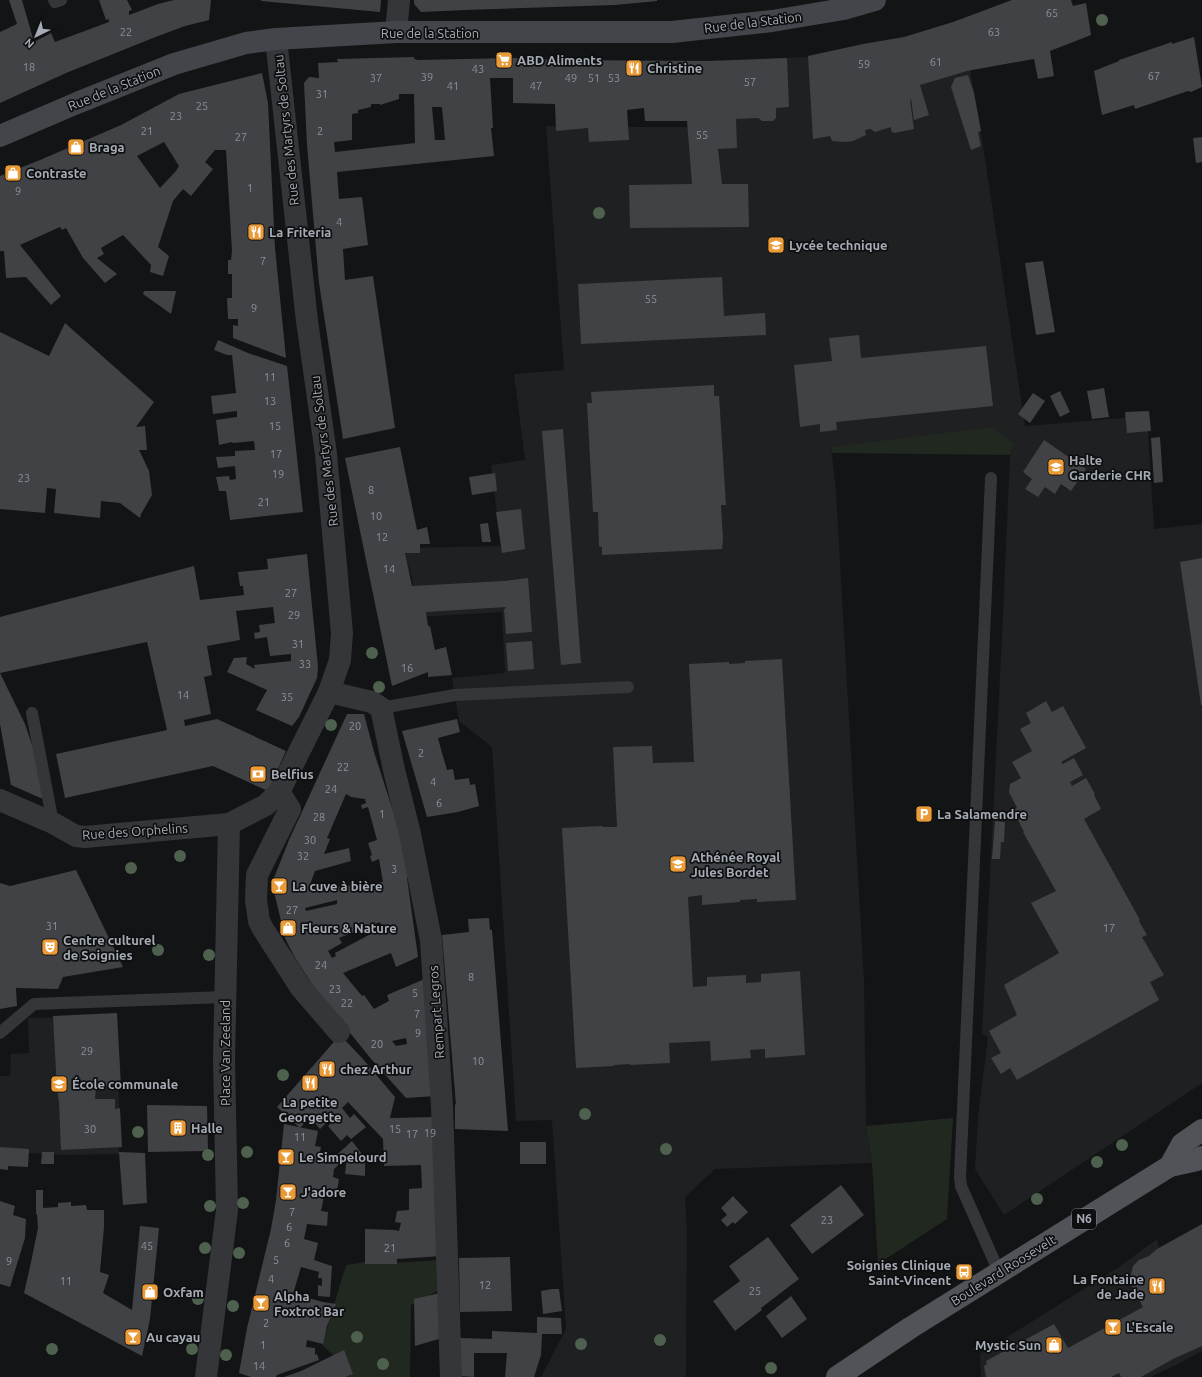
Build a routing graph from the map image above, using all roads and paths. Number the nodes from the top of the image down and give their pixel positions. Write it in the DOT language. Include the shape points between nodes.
graph roads {
  1 [pos="54,0"];
  2 [pos="61,0"];
  3 [pos="399,0"];
  4 [pos="871,1"];
  5 [pos="396,32"];
  6 [pos="276,39"];
  7 [pos="0,136"];
  8 [pos="991,478"];
  9 [pos="628,687"];
  10 [pos="329,692"];
  11 [pos="381,708"];
  12 [pos="32,713"];
  13 [pos="279,792"];
  14 [pos="0,800"];
  15 [pos="53,823"];
  16 [pos="229,824"];
  17 [pos="225,997"];
  18 [pos="339,1032"];
  19 [pos="0,1033"];
  20 [pos="1202,1130"];
  21 [pos="1202,1157"];
  22 [pos="1170,1166"];
  23 [pos="999,1272"];
  24 [pos="206,1377"];
  25 [pos="451,1377"];
  26 [pos="837,1377"];
  1 -- 2 [label="lane"];
  3 -- 5 [label="street"];
  4 -- 5 [label="street, Rue de la Station" via="844,9 772,21 672,32"];
  5 -- 6 [label="street, Rue de la Station"];
  6 -- 7 [label="street, Rue de la Station" via="246,43 174,64"];
  6 -- 10 [label="street, Rue des Martyrs de Soltau" via="307,321 326,454 342,632 340,660"];
  8 -- 23 [label="lane" via="960,1177"];
  9 -- 11 [label="lane" via="455,695"];
  10 -- 11 [label="street" via="372,702"];
  10 -- 13 [label="street, Rue des Martyrs de Soltau"];
  11 -- 25 [label="street, Rempart Legros" via="431,940 442,1106"];
  12 -- 15 [label="lane"];
  13 -- 16 [label="street, Rue des Martyrs de Soltau" via="266,805"];
  13 -- 18 [label="street" via="290,809 257,875 256,900 259,921 301,988"];
  14 -- 15 [label="street, Rue des Orphelins"];
  15 -- 16 [label="street, Rue des Orphelins" via="76,836 85,838"];
  16 -- 17 [label="street, Place Van Zeeland"];
  17 -- 19 [label="lane" via="34,1004"];
  17 -- 24 [label="street, Place Van Zeeland" via="227,1210"];
  20 -- 22 [label="main road, Boulevard Roosevelt / N6" via="1182,1144"];
  21 -- 22 [label="main road, Boulevard Roosevelt / N6"];
  22 -- 23 [label="main road, Boulevard Roosevelt / N6"];
  23 -- 26 [label="main road, Boulevard Roosevelt / N6"];
}
